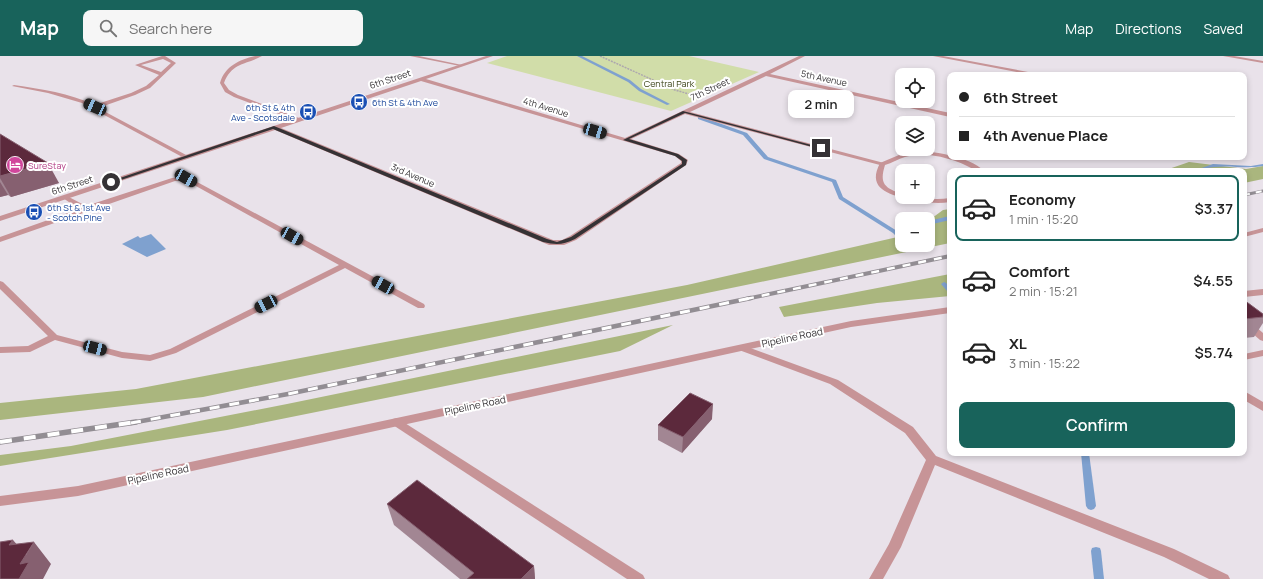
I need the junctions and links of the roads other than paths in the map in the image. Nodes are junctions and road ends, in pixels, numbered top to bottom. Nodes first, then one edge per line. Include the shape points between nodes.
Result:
1 (260, 56) edge
2 (412, 56) edge
3 (491, 56) edge
4 (803, 56) edge
5 (935, 56) edge
6 (1224, 56) edge
7 (1263, 62) edge
8 (460, 65) junction
9 (1024, 72) edge
10 (161, 74) junction
11 (765, 74) junction
12 (419, 79) junction
13 (14, 86) dead end
14 (95, 107) junction
15 (685, 112) junction
16 (947, 114) edge
17 (297, 120) junction
18 (274, 127) junction
19 (625, 140) junction
20 (668, 152) joint
21 (186, 156) junction
22 (947, 158) edge
23 (956, 160) edge
24 (882, 164) junction
25 (975, 168) edge
26 (895, 194) edge
27 (65, 197) junction
28 (947, 200) edge
29 (935, 202) edge
30 (85, 209) junction
31 (0, 219) edge
32 (1263, 230) edge
33 (1247, 234) edge
34 (0, 240) edge
35 (345, 265) junction
36 (0, 284) edge
37 (1263, 292) edge
38 (1247, 294) edge
39 (421, 306) dead end
40 (947, 310) edge
41 (1247, 325) edge
42 (54, 337) junction
43 (1263, 338) edge
44 (742, 348) junction
45 (0, 350) edge
46 (1263, 353) edge
47 (1247, 356) edge
48 (1247, 397) edge
49 (1263, 407) edge
50 (397, 422) junction
51 (932, 459) junction
52 (0, 501) edge
53 (638, 579) edge
54 (876, 579) edge
55 (1223, 579) edge

1 - 17 lane via 230,69 224,75 222,83 227,91 236,96
2 - 8 lane
3 - 8 street, 6th Street
4 - 11 street, 7th Street
5 - 9 street
6 - 7 street
8 - 12 street, 6th Street
10 - 10 lane via 143,67 137,65 163,57 174,63
10 - 14 lane via 148,87
11 - 15 street, 7th Street
11 - 16 street, 5th Avenue
12 - 17 street, 6th Street
12 - 19 street, 4th Avenue
13 - 14 lane via 69,97
14 - 21 lane
15 - 19 street, 7th Street
15 - 24 street
17 - 18 street, 6th Street
18 - 20 street, 3rd Avenue via 557,243 573,238 684,164 682,157
18 - 21 street, 6th Street
19 - 20 street, 4th Avenue
21 - 27 street, 6th Street
22 - 24 lane via 916,152
23 - 25 lane
24 - 26 lane via 878,180 881,186
27 - 30 lane
27 - 31 street, 6th Street
28 - 29 lane
30 - 34 lane
30 - 35 lane via 174,179 186,178
32 - 33 lane
35 - 39 lane
35 - 42 lane via 173,351 150,358 122,355
36 - 42 lane
37 - 38 lane
40 - 44 street, Pipeline Road via 851,324
41 - 43 lane
42 - 45 lane via 30,349
44 - 50 street, Pipeline Road
44 - 51 lane via 834,382 909,430
46 - 47 lane
48 - 49 lane
50 - 52 street, Pipeline Road via 78,491
50 - 53 lane
51 - 54 lane via 894,547
51 - 55 lane via 1169,553

